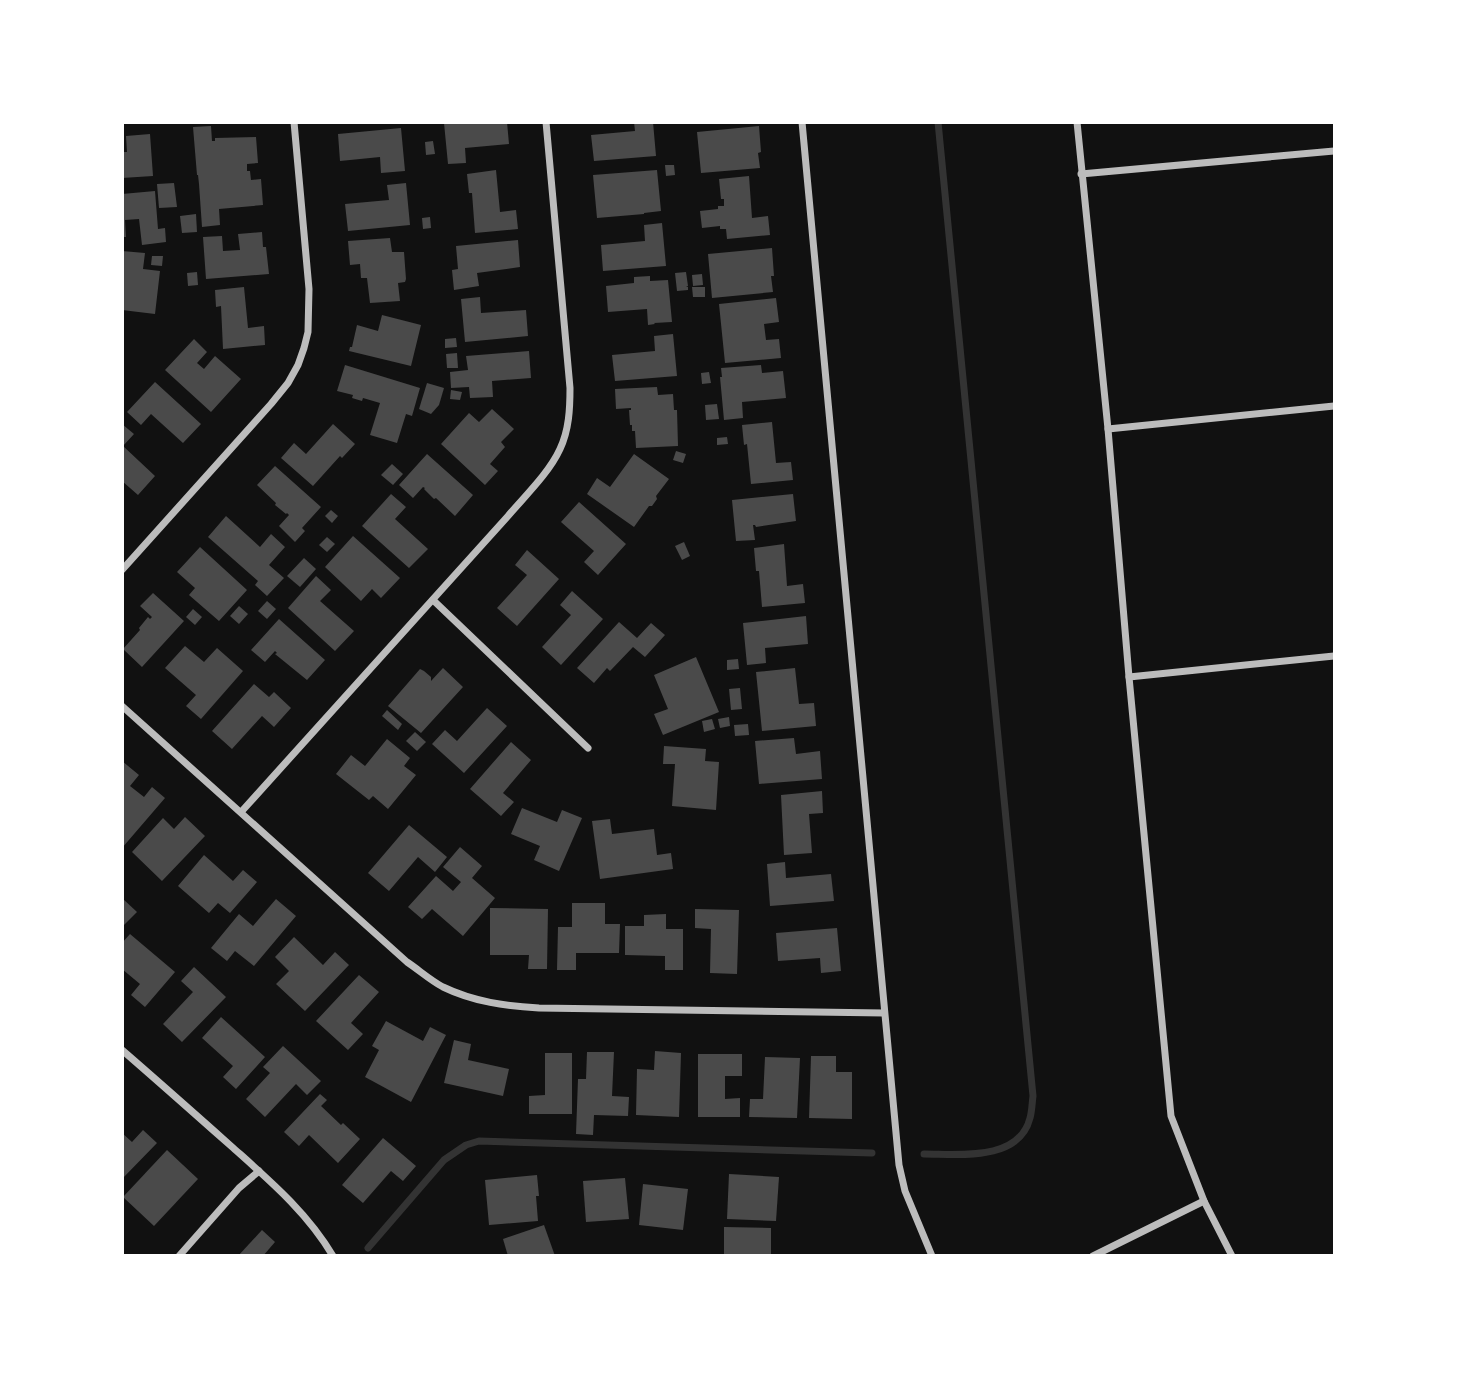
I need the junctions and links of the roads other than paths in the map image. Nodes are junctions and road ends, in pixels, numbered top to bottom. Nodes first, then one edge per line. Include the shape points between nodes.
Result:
1 (294, 122) edge
2 (546, 122) edge
3 (802, 122) edge
4 (1077, 122) edge
5 (1335, 150) edge
6 (1081, 174) junction
7 (1335, 407) edge
8 (1108, 429) junction
9 (122, 570) edge
10 (433, 600) junction
11 (1335, 656) edge
12 (1129, 677) junction
13 (122, 706) edge
14 (589, 748) dead end
15 (242, 811) junction
16 (884, 1013) junction
17 (122, 1050) edge
18 (259, 1171) junction
19 (1204, 1201) junction
20 (179, 1255) edge
21 (333, 1255) edge
22 (932, 1255) edge
23 (1093, 1255) edge
24 (1232, 1255) edge

1 - 9 street via 309,289 304,348 288,383 271,404
2 - 10 street via 570,388 567,428 549,467
3 - 16 street
4 - 6 street
5 - 6 street
6 - 8 street
7 - 8 street
8 - 12 street
10 - 14 street
10 - 15 street
11 - 12 street
12 - 19 street via 1171,1116
13 - 15 street
15 - 16 street via 407,962 461,995 551,1009
16 - 22 street via 900,1178
17 - 18 street
18 - 20 street
18 - 21 street via 299,1208
19 - 23 street
19 - 24 street

